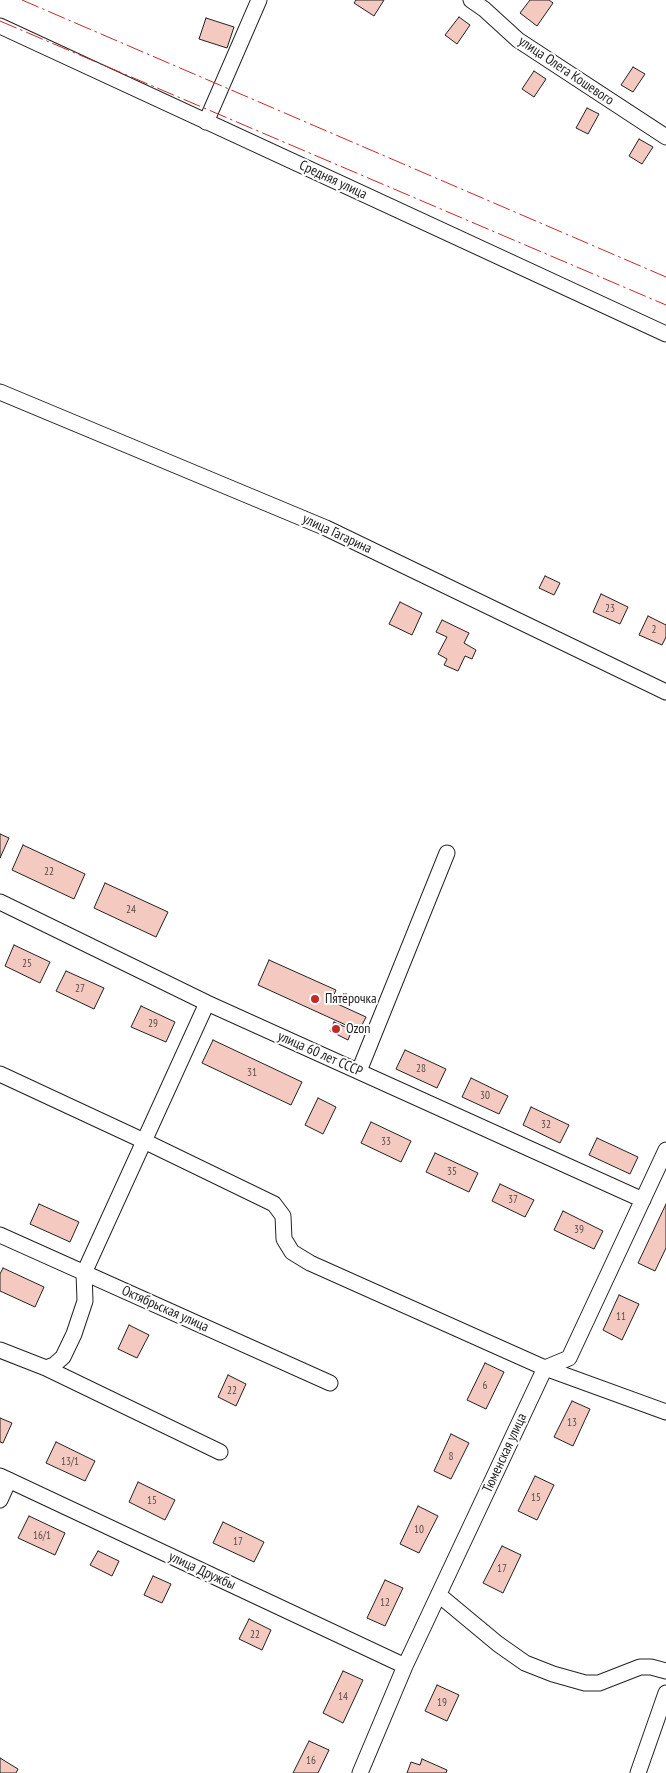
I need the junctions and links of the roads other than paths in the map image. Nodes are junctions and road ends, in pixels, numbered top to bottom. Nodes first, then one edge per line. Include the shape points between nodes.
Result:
1 (259, 0) edge
2 (471, 0) edge
3 (0, 26) edge
4 (206, 122) junction
5 (666, 137) edge
6 (666, 334) edge
7 (0, 392) edge
8 (666, 692) edge
9 (447, 853) dead end
10 (0, 902) edge
11 (207, 1003) junction
12 (359, 1071) junction
13 (0, 1074) edge
14 (144, 1141) junction
15 (666, 1150) edge
16 (643, 1200) junction
17 (0, 1236) edge
18 (84, 1273) junction
19 (0, 1350) edge
20 (46, 1368) junction
21 (545, 1368) junction
22 (330, 1383) dead end
23 (666, 1412) edge
24 (220, 1452) dead end
25 (5, 1478) edge
26 (0, 1500) edge
27 (439, 1594) junction
28 (405, 1666) junction
29 (666, 1671) edge
30 (666, 1693) edge
31 (360, 1773) edge
32 (638, 1773) edge

1 - 4 street
2 - 5 street, улица Олега Кошевого via 518,40
3 - 4 street, Средняя улица
4 - 6 street, Средняя улица
7 - 8 street, улица Гагарина via 326,528
9 - 12 street
10 - 11 street, улица 60 лет СССР
11 - 12 street, улица 60 лет СССР
11 - 14 street
12 - 16 street, улица 60 лет СССР
13 - 14 street
14 - 18 street
14 - 21 street via 274,1204 283,1216 284,1239 292,1252 310,1263
15 - 16 street
16 - 21 street via 569,1358
17 - 18 street, Октябрьская улица
18 - 20 street via 85,1301 74,1334 63,1357
18 - 22 street, Октябрьская улица
19 - 20 street
20 - 24 street
21 - 23 street
21 - 27 street, Тюменская улица
25 - 26 street
25 - 28 street, улица Дружбы
27 - 28 street, Тюменская улица
27 - 29 street via 525,1663 553,1674 585,1684 599,1683 640,1667
28 - 31 street, Тюменская улица
30 - 32 street

